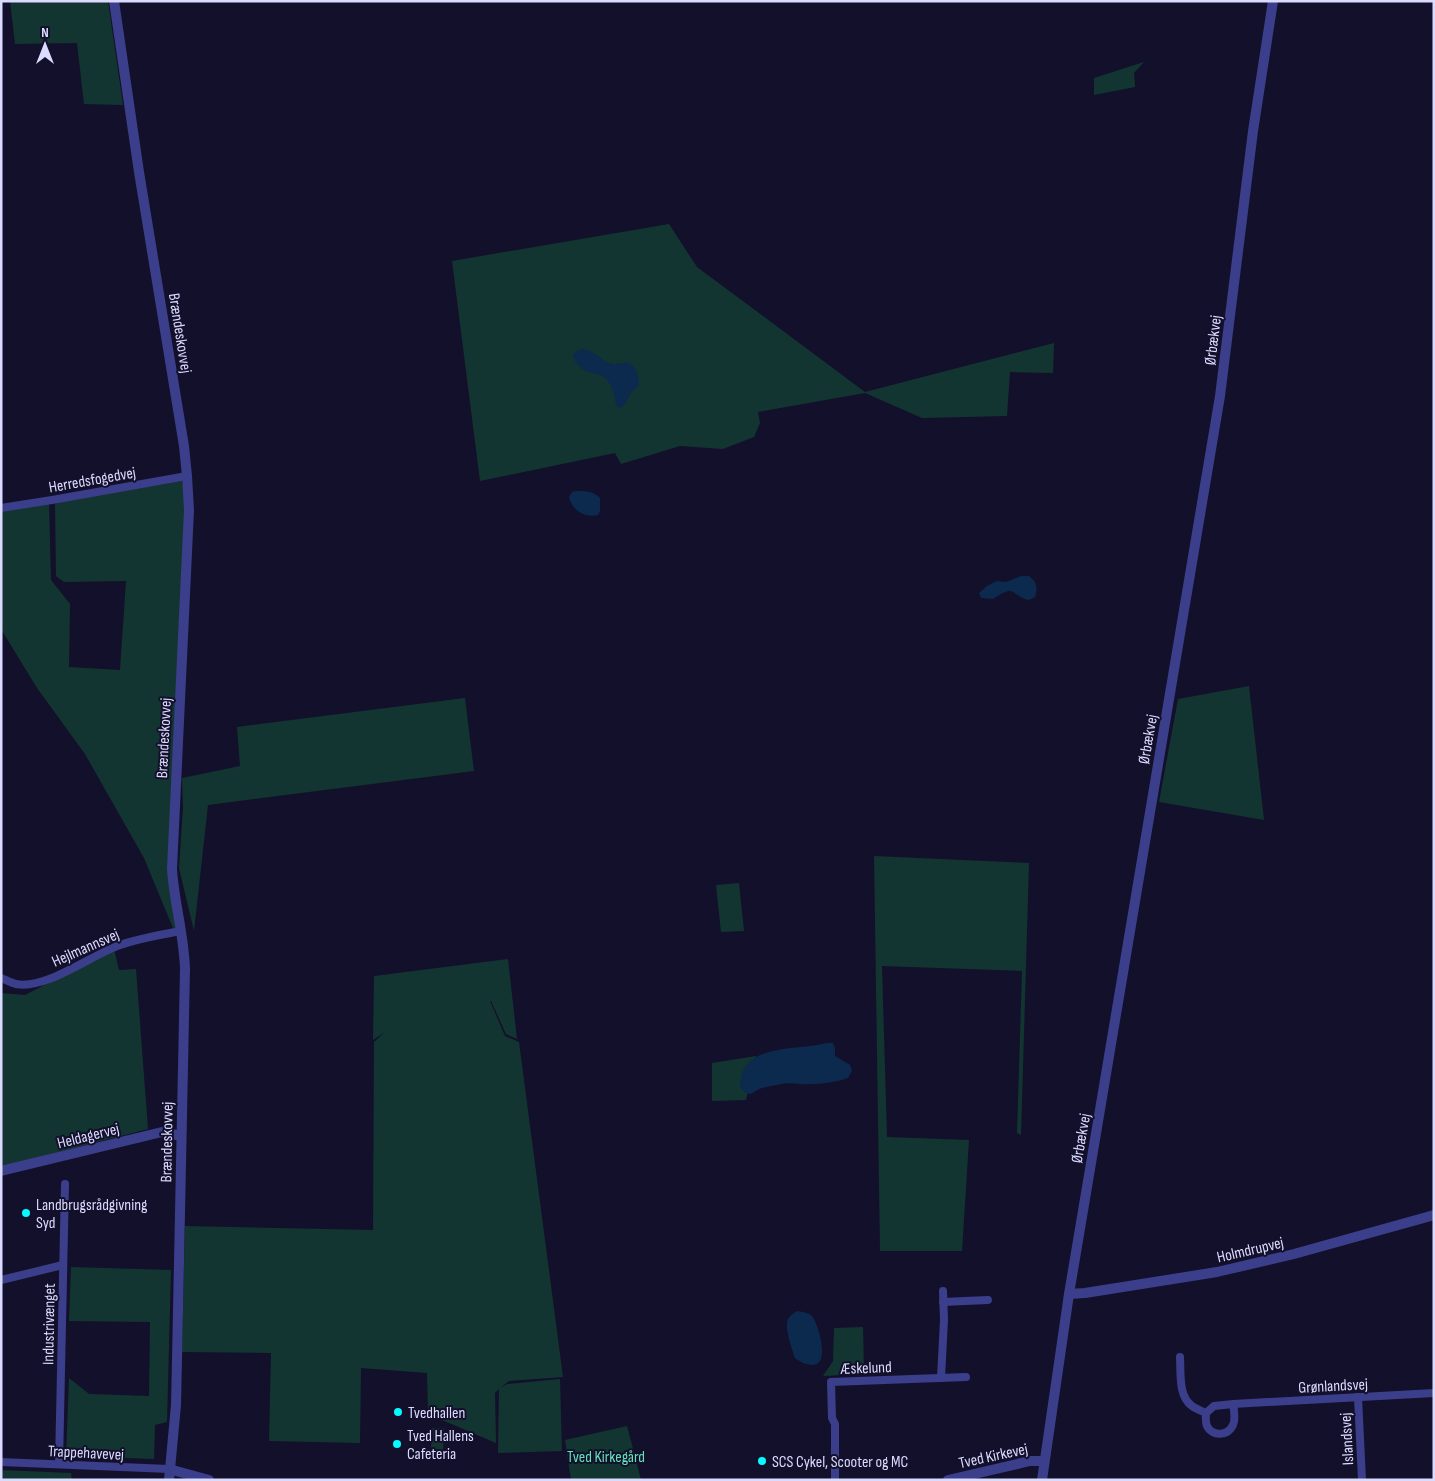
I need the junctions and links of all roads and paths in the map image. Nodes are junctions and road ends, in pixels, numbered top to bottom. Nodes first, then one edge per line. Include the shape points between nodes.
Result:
1 (114, 1) edge
2 (1273, 1) edge
3 (187, 476) junction
4 (1, 508) edge
5 (181, 932) junction
6 (1, 978) edge
7 (181, 1136) junction
8 (1, 1171) edge
9 (65, 1184) dead end
10 (1434, 1215) edge
11 (63, 1265) junction
12 (1, 1280) edge
13 (943, 1291) dead end
14 (1069, 1294) junction
15 (988, 1300) dead end
16 (943, 1302) junction
17 (1180, 1357) dead end
18 (966, 1377) dead end
19 (941, 1378) junction
20 (1434, 1393) edge
21 (1358, 1397) junction
22 (1234, 1404) junction
23 (1206, 1413) junction
24 (1, 1462) edge
25 (1043, 1462) junction
26 (59, 1464) junction
27 (169, 1475) edge
28 (970, 1478) edge
29 (208, 1480) edge
30 (835, 1480) edge
31 (948, 1480) edge
32 (1042, 1480) edge
33 (1362, 1480) edge

1 - 3 street, Brændeskovvej
2 - 14 street, Ørbækvej via 1253,131 1220,396
3 - 4 street, Herredsfogedvej
3 - 5 street, Brændeskovvej via 189,510 172,869
5 - 6 street, Hejlmannsvej via 118,946 39,982 16,984
5 - 7 street, Brændeskovvej via 185,969
7 - 8 street, Heldagervej via 162,1132
7 - 27 street, Brændeskovvej via 176,1405
9 - 11 street, Industrivænget
10 - 14 street, Holmdrupvej via 1217,1272
11 - 12 street
11 - 26 street, Industrivænget
13 - 16 street
14 - 25 street, Ørbækvej
15 - 16 street
16 - 19 street
17 - 23 street via 1185,1400
18 - 19 street, Æskelund
19 - 30 street, Æskelund via 831,1382
20 - 21 street, Grønlandsvej
21 - 22 street, Grønlandsvej
21 - 33 street, Islandsvej
22 - 23 street, Grønlandsvej via 1214,1406
22 - 23 street via 1233,1425 1219,1434 1211,1432 1206,1424
24 - 26 street, Trappehavevej
25 - 28 street, Tved Kirkevej via 1030,1461
25 - 32 street, Ørbækvej
26 - 27 street, Trappehavevej
27 - 29 street
28 - 31 street, Tved Kirkevej

